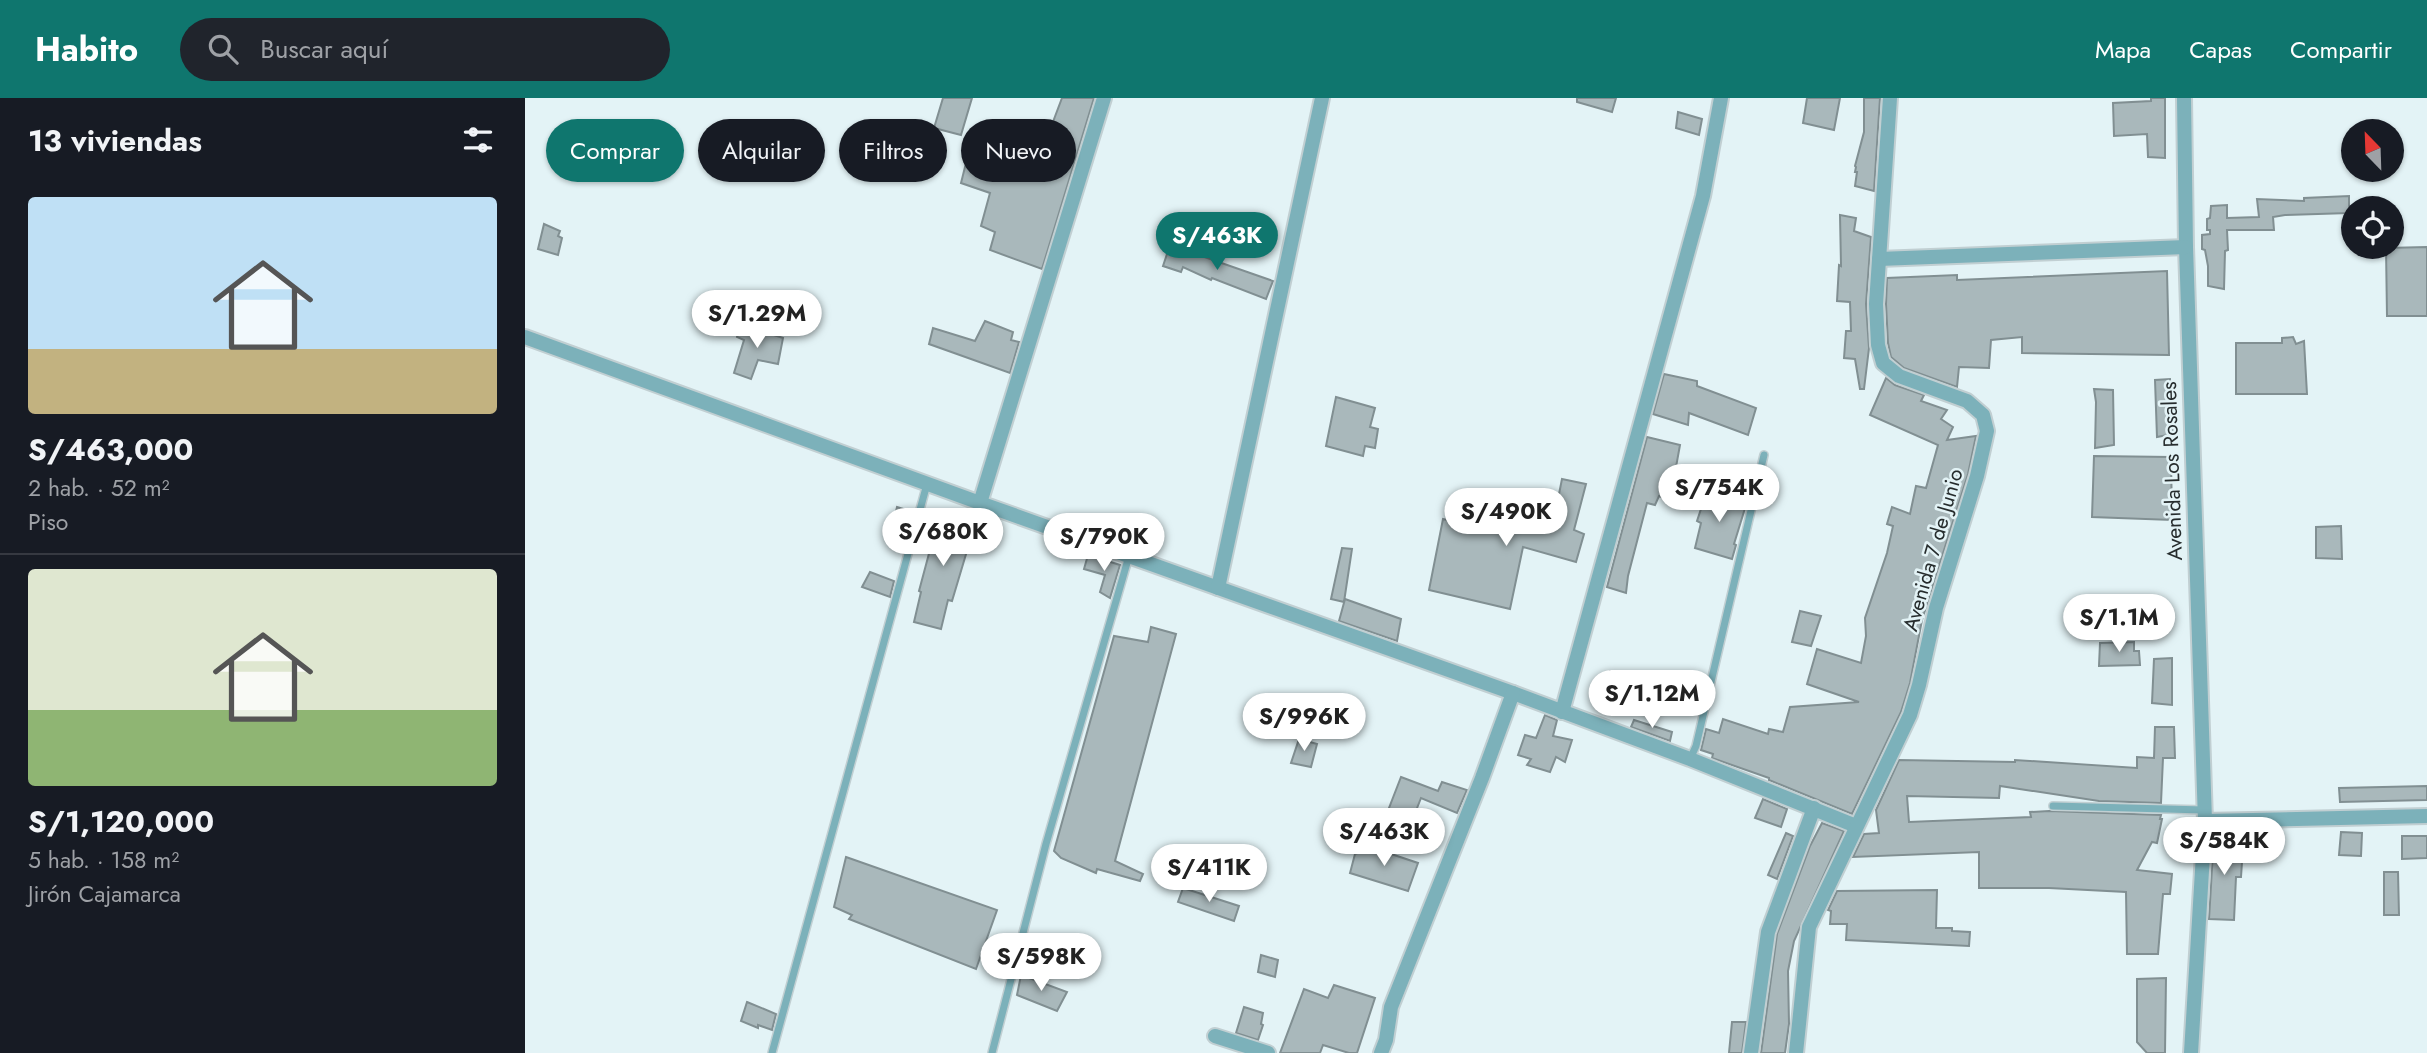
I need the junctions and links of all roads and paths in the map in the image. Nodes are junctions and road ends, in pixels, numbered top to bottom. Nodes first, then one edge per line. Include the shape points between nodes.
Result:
1 (1104, 98) edge
2 (1322, 98) edge
3 (1721, 98) edge
4 (1890, 98) edge
5 (2184, 98) edge
6 (2186, 247) junction
7 (1879, 259) junction
8 (525, 337) edge
9 (1764, 454) dead end
10 (927, 484) junction
11 (980, 503) junction
12 (1129, 556) junction
13 (1218, 588) junction
14 (1513, 693) junction
15 (1562, 712) junction
16 (1690, 759) junction
17 (2053, 806) dead end
18 (1814, 808) junction
19 (2204, 816) junction
20 (2427, 816) edge
21 (1856, 826) junction
22 (1215, 1035) dead end
23 (1384, 1047) edge
24 (772, 1053) edge
25 (992, 1053) edge
26 (1268, 1053) edge
27 (1751, 1053) edge
28 (1795, 1053) edge
29 (2191, 1053) edge

1 - 11 street
2 - 13 street
3 - 15 street via 1703,196
4 - 7 street, Avenida 7 de Junio
5 - 6 street, Avenida Los Rosales
6 - 7 street
6 - 19 street, Avenida Los Rosales
7 - 21 street, Avenida 7 de Junio via 1877,331 1883,363 1899,376 1967,401 1983,415 1987,431 1936,608 1913,708
8 - 10 street
9 - 16 lane
10 - 11 street
10 - 24 lane
11 - 12 street
12 - 13 street
12 - 25 lane
13 - 14 street
14 - 15 street
14 - 23 street via 1391,1007
15 - 16 street
16 - 18 street
17 - 19 lane
18 - 21 street
18 - 27 street via 1768,932
19 - 20 street
19 - 29 street, Avenida Los Rosales
21 - 28 street, Avenida 7 de Junio via 1809,927
22 - 26 street

